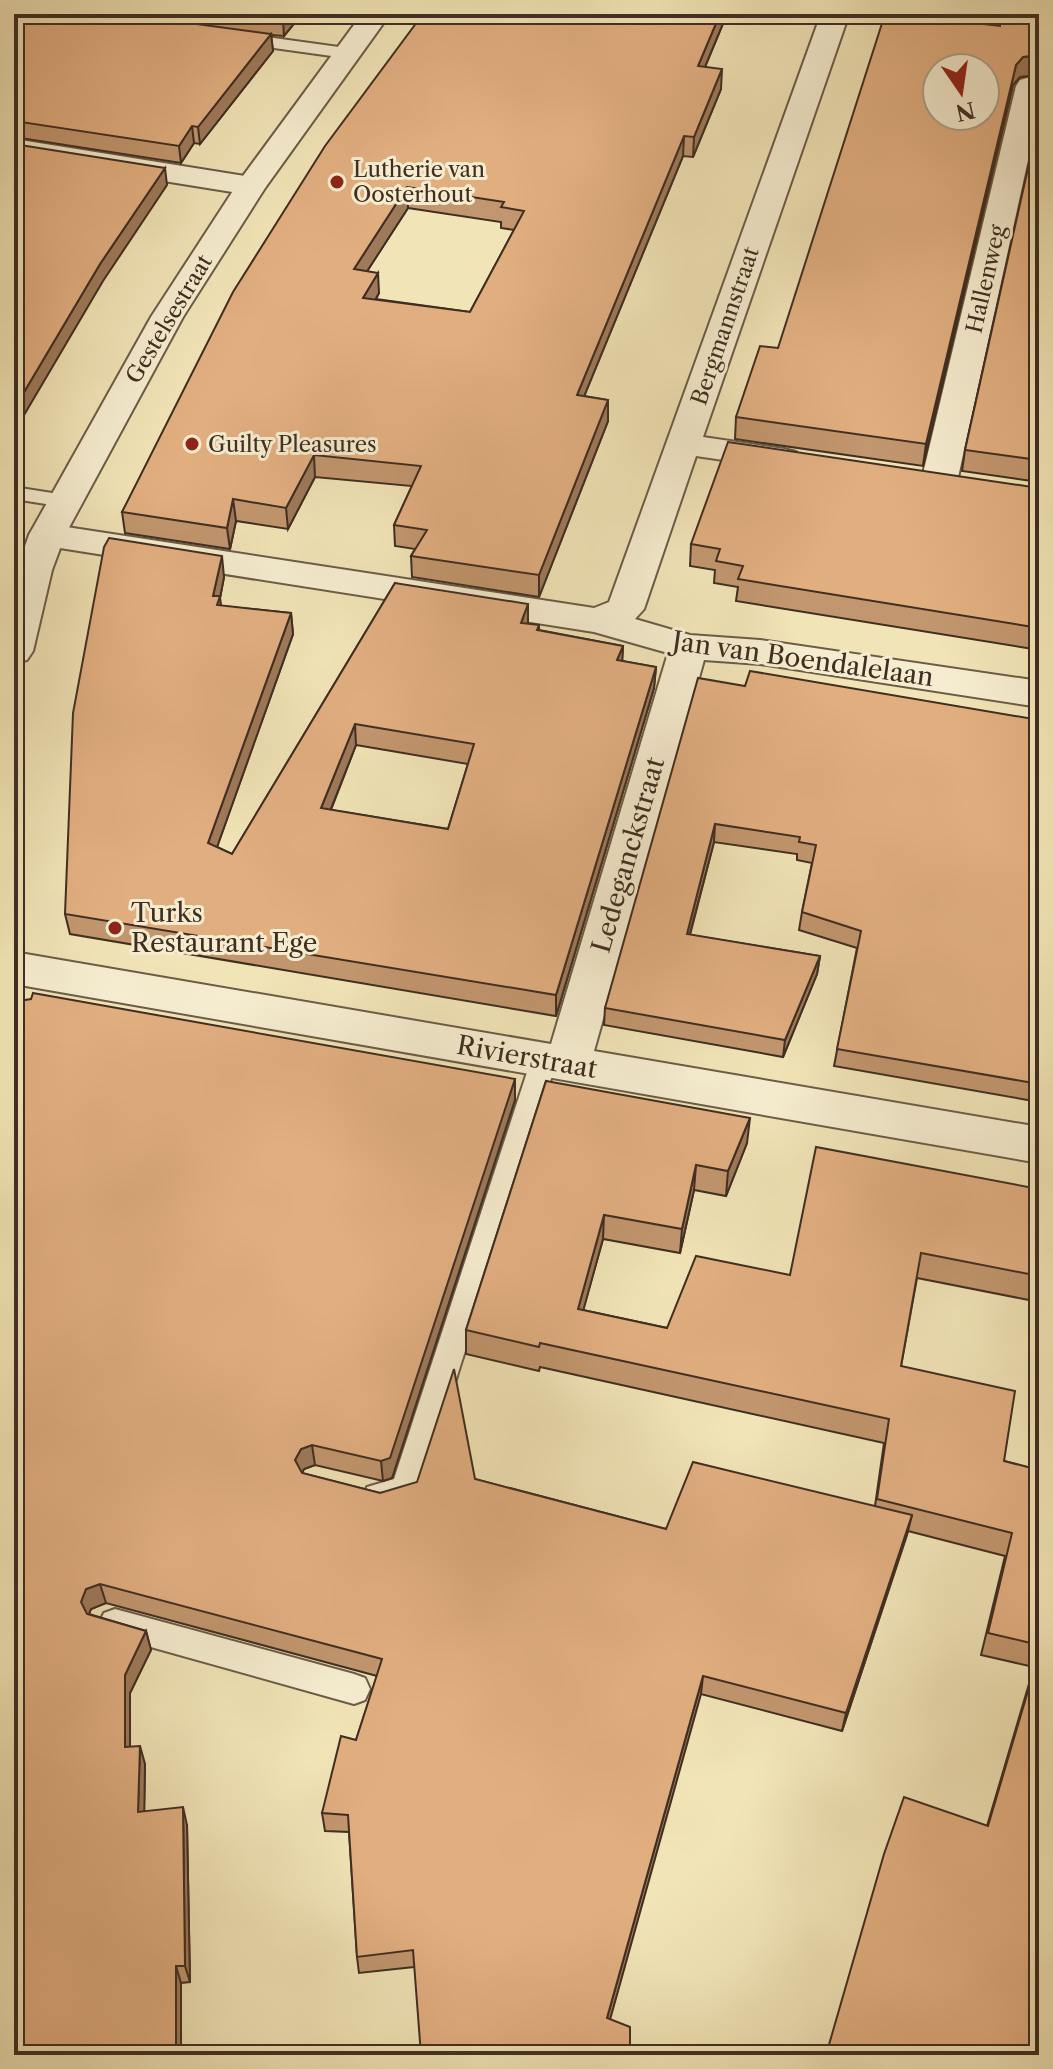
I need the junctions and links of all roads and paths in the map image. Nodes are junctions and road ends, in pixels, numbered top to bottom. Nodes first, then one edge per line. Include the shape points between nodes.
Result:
1 (376, 14) edge
2 (835, 14) edge
3 (221, 35) edge
4 (346, 53) junction
5 (1039, 87) edge
6 (14, 148) edge
7 (251, 186) junction
8 (683, 444) junction
9 (814, 464) edge
10 (939, 482) edge
11 (14, 493) edge
12 (65, 501) junction
13 (47, 535) junction
14 (597, 620) junction
15 (689, 647) junction
16 (14, 651) edge
17 (1039, 694) edge
18 (14, 968) edge
19 (556, 1062) junction
20 (1039, 1145) edge
21 (356, 1491) edge
22 (105, 1620) edge
23 (354, 1689) dead end

1 - 4 street, Gestelsestraat
2 - 8 street, Bergmannstraat
3 - 4 lane
4 - 7 street, Gestelsestraat
5 - 10 street, Hallenweg via 1030,86
6 - 7 street
7 - 12 street, Gestelsestraat via 167,317
8 - 9 street
8 - 14 street, Bergmannstraat via 625,609
11 - 12 lane
12 - 13 street, Gestelsestraat
13 - 14 street, Jan van Boendalelaan
13 - 16 street, Gestelsestraat
14 - 15 street, Jan van Boendalelaan
15 - 17 street, Jan van Boendalelaan via 760,652
15 - 19 street, Ledeganckstraat
18 - 19 street, Rivierstraat
19 - 20 street, Rivierstraat
19 - 21 lane via 406,1490 383,1497
22 - 23 lane

